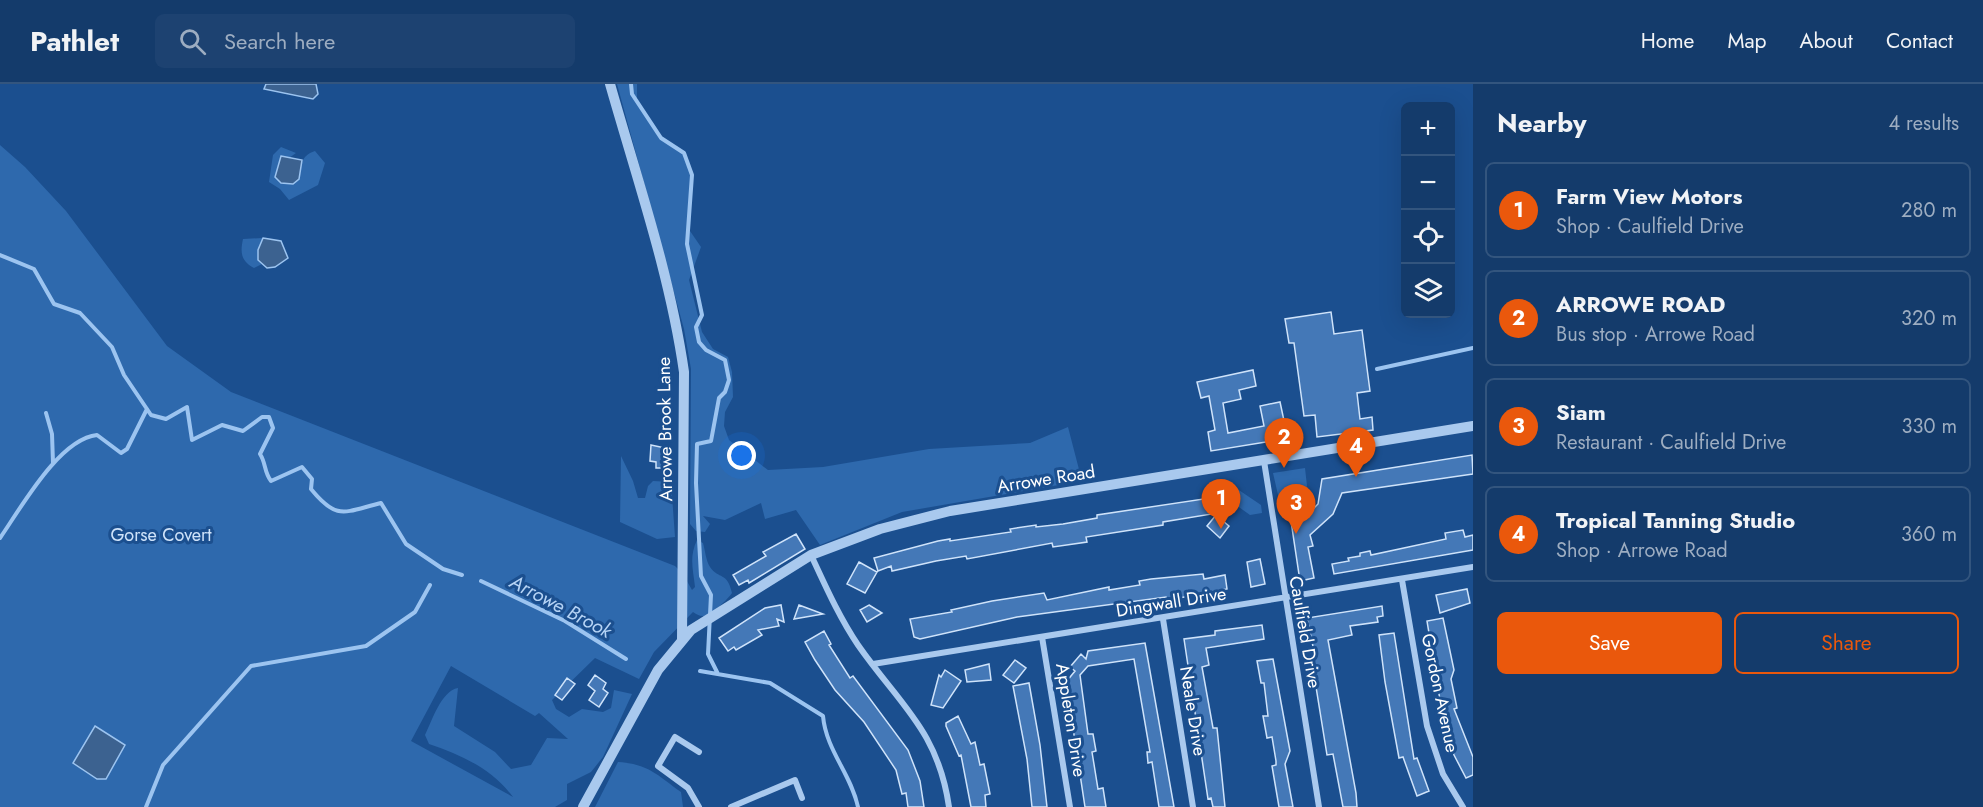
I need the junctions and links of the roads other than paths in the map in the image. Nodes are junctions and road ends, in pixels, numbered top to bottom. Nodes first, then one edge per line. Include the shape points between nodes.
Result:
1 (610, 84) edge
2 (1473, 426) edge
3 (1264, 461) junction
4 (811, 555) junction
5 (1473, 567) edge
6 (1402, 580) junction
7 (1284, 599) junction
8 (1163, 620) junction
9 (1042, 638) junction
10 (682, 639) junction
11 (873, 664) junction
12 (699, 752) dead end
13 (802, 798) dead end
14 (583, 807) edge
15 (699, 807) edge
16 (731, 807) edge
17 (950, 807) edge
18 (1070, 807) edge
19 (1193, 807) edge
20 (1319, 807) edge
21 (1464, 807) edge

1 - 10 street, Arrowe Brook Lane via 661,261 684,372
2 - 3 street, Arrowe Road
3 - 4 street, Arrowe Road via 950,511 880,529
3 - 7 street, Caulfield Drive
4 - 10 street, Arrowe Road via 704,621
4 - 11 street via 839,614
5 - 6 street, Dingwall Drive
6 - 7 street, Dingwall Drive
6 - 21 street, Gordon Avenue via 1427,726 1443,774
7 - 8 street, Dingwall Drive
7 - 20 street, Caulfield Drive
8 - 9 street, Dingwall Drive
8 - 19 street, Neale Drive
9 - 11 street, Dingwall Drive
9 - 18 street, Appleton Drive
10 - 14 street, Arrowe Road via 654,677
11 - 17 street via 925,731 945,777
12 - 15 street via 675,737 658,766 688,788
13 - 16 street via 795,780

